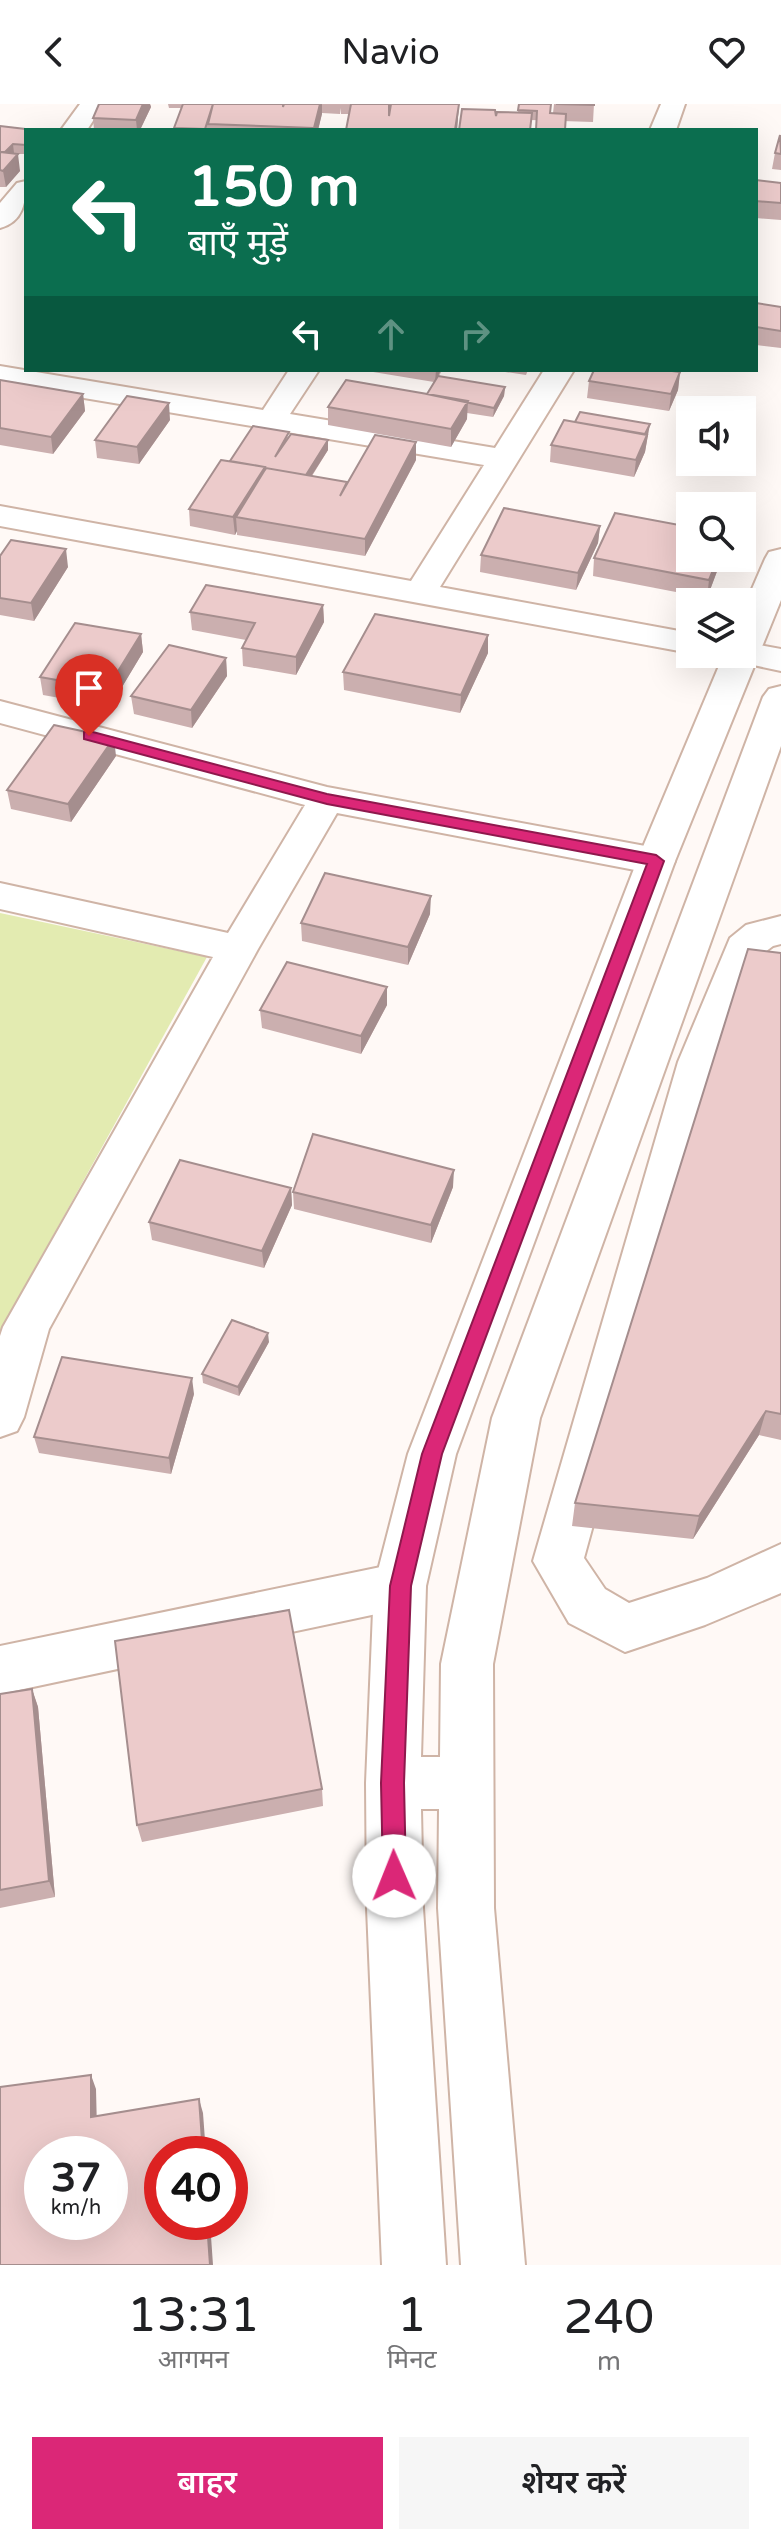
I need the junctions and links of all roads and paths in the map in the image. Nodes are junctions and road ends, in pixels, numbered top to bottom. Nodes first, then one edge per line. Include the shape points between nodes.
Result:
1 (92, 104) edge
2 (673, 104) edge
3 (75, 128) edge
4 (664, 128) edge
5 (24, 191) edge
6 (0, 220) edge
7 (303, 372) edge
8 (558, 372) edge
9 (0, 375) edge
10 (271, 420) junction
11 (503, 459) junction
12 (0, 516) edge
13 (781, 559) edge
14 (420, 593) junction
15 (676, 640) edge
16 (756, 652) edge
17 (749, 668) edge
18 (781, 697) edge
19 (0, 712) edge
20 (327, 799) junction
21 (656, 861) junction
22 (0, 896) edge
23 (781, 930) edge
24 (238, 949) junction
25 (652, 1049) junction
26 (699, 1062) junction
27 (0, 1417) edge
28 (781, 1567) edge
29 (400, 1586) junction
30 (0, 1670) edge
31 (393, 1783) junction
32 (466, 1783) junction
33 (414, 2265) edge
34 (493, 2265) edge

1 - 3 street
2 - 4 street
5 - 6 street
7 - 10 street
8 - 11 street
9 - 10 street
10 - 11 street
11 - 14 street
12 - 14 street
13 - 16 street
14 - 15 street
17 - 21 street
18 - 25 street
19 - 20 street
20 - 21 street
20 - 24 street
21 - 29 street via 432,1454
22 - 24 street
23 - 26 street via 760,935 744,948
24 - 27 street via 26,1327
25 - 26 street
25 - 32 street via 516,1418 467,1664
26 - 28 street via 558,1561 587,1606 625,1628 753,1583
29 - 30 street
29 - 31 street
31 - 32 street
31 - 33 street
32 - 34 street via 466,1908

